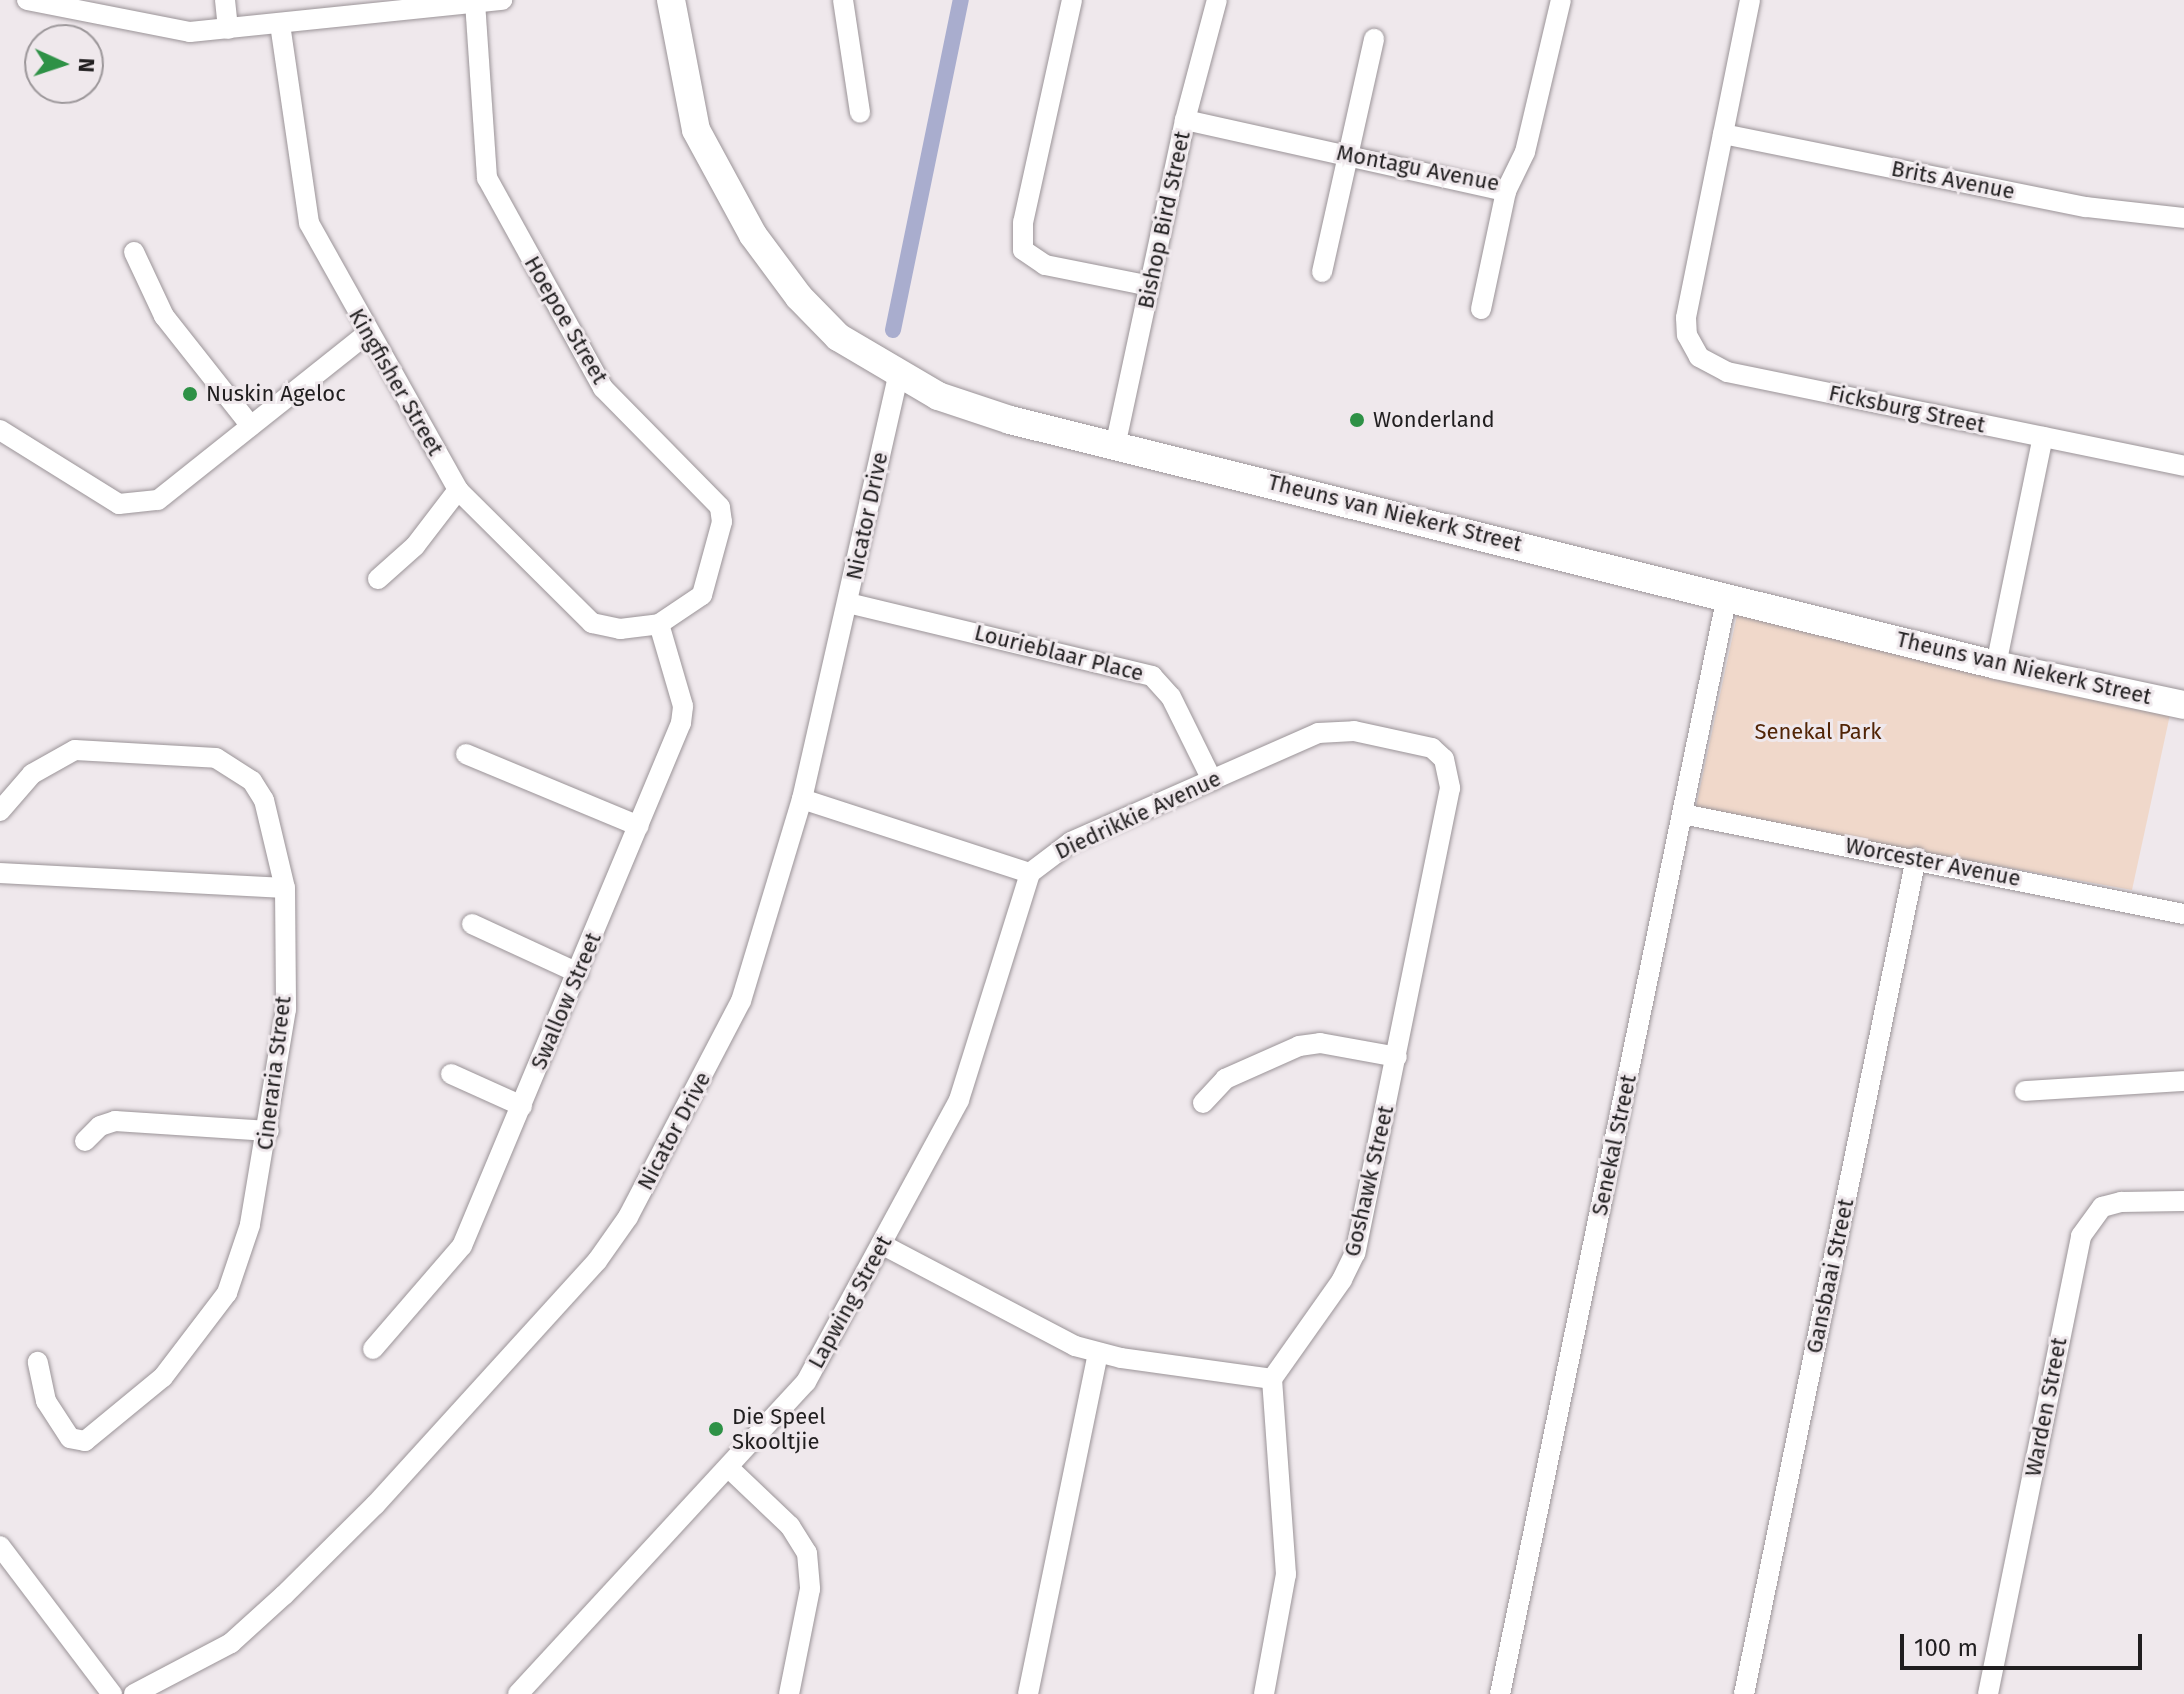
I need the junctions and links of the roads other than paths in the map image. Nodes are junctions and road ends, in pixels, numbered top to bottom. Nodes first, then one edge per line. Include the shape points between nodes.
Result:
1 (27, 0) edge
2 (128, 0) edge
3 (225, 0) edge
4 (502, 0) edge
5 (655, 0) edge
6 (671, 0) edge
7 (690, 0) edge
8 (843, 0) edge
9 (1072, 0) edge
10 (1217, 0) edge
11 (1561, 0) edge
12 (1750, 0) edge
13 (469, 1) edge
14 (125, 22) junction
15 (280, 24) junction
16 (228, 29) junction
17 (676, 34) junction
18 (1374, 39) dead end
19 (860, 113) dead end
20 (1185, 120) junction
21 (1723, 134) junction
22 (1346, 154) junction
23 (709, 155) junction
24 (1506, 191) junction
25 (2184, 218) edge
26 (134, 252) dead end
27 (1322, 272) dead end
28 (1150, 286) junction
29 (1481, 309) dead end
30 (368, 333) junction
31 (898, 376) junction
32 (251, 426) junction
33 (0, 430) edge
34 (2043, 437) junction
35 (1116, 442) junction
36 (2184, 466) edge
37 (458, 490) junction
38 (378, 579) dead end
39 (1727, 596) junction
40 (848, 603) junction
41 (659, 624) junction
42 (1996, 665) junction
43 (2184, 705) edge
44 (1432, 748) joint
45 (466, 754) dead end
46 (1212, 780) junction
47 (802, 799) junction
48 (0, 811) edge
49 (1682, 814) junction
50 (639, 826) junction
51 (1916, 858) junction
52 (0, 873) edge
53 (1030, 873) junction
54 (285, 888) junction
55 (2184, 914) edge
56 (472, 924) dead end
57 (578, 973) junction
58 (1397, 1057) junction
59 (451, 1074) dead end
60 (2184, 1081) edge
61 (2025, 1091) dead end
62 (1203, 1103) dead end
63 (522, 1106) junction
64 (269, 1131) junction
65 (85, 1141) dead end
66 (2184, 1201) edge
67 (881, 1244) junction
68 (373, 1349) dead end
69 (1098, 1353) junction
70 (38, 1362) dead end
71 (1272, 1379) junction
72 (730, 1469) junction
73 (0, 1546) edge
74 (112, 1694) edge
75 (134, 1694) edge
76 (518, 1694) edge
77 (789, 1694) edge
78 (1028, 1694) edge
79 (1264, 1694) edge
80 (1500, 1694) edge
81 (1744, 1694) edge
82 (1988, 1694) edge

1 - 14 street
2 - 14 street
3 - 16 street
4 - 13 street
5 - 17 street
6 - 17 street, Theuns van Niekerk Street
7 - 23 street, Theuns van Niekerk Street
8 - 19 street
9 - 28 street via 1023,222 1023,250 1045,265
10 - 20 street, Bishop Bird Street
11 - 24 street, Montagu Avenue via 1525,152
12 - 21 street, Ficksburg Street
13 - 15 street
13 - 41 street, Hoepoe Street via 487,178 603,388 720,507 722,522 708,583 690,607
14 - 16 street via 190,32
15 - 16 street
15 - 30 street, Kingfisher Street via 305,210
17 - 23 street, Theuns van Niekerk Street via 690,112
18 - 22 street
20 - 22 street, Montagu Avenue
20 - 28 street, Bishop Bird Street
21 - 25 street, Brits Avenue via 2086,207
21 - 34 street, Ficksburg Street via 1690,295 1687,335 1710,366
22 - 24 street, Montagu Avenue
22 - 27 street
23 - 31 street, Theuns van Niekerk Street via 753,235 799,297 838,337
24 - 29 street
26 - 32 street via 164,316
28 - 35 street, Bishop Bird Street
30 - 32 street
30 - 37 street, Kingfisher Street
31 - 35 street, Theuns van Niekerk Street via 982,412
31 - 40 street, Nicator Drive
32 - 33 street via 174,492 138,504 119,504
34 - 36 street, Ficksburg Street
34 - 42 street
35 - 39 street, Theuns van Niekerk Street
37 - 38 street via 415,546
37 - 41 street, Kingfisher Street via 592,623 620,629
39 - 42 street, Theuns van Niekerk Street
39 - 49 street, Senekal Street
40 - 46 street, Lourieblaar Place via 1152,676 1171,697
40 - 47 street, Nicator Drive
41 - 50 street, Swallow Street via 683,714
42 - 43 street, Theuns van Niekerk Street
44 - 46 street, Diedrikkie Avenue via 1354,731 1328,732
44 - 58 street, Goshawk Street via 1444,759 1450,788
45 - 50 street
46 - 53 street, Diedrikkie Avenue via 1071,842
47 - 53 street, Diedrikkie Avenue
47 - 75 street, Nicator Drive via 741,1001 612,1241 375,1505 284,1595 231,1643
48 - 54 street, Cineraria Street via 32,774 75,750 216,758 252,781 264,800
49 - 51 street, Worcester Avenue
49 - 80 street, Senekal Street
50 - 57 street, Swallow Street
51 - 55 street, Worcester Avenue
51 - 81 street, Gansbaai Street
52 - 54 street
53 - 67 street, Lapwing Street via 962,1092
54 - 64 street, Cineraria Street via 286,1009
56 - 57 street
57 - 63 street, Swallow Street
58 - 62 street via 1320,1043 1299,1046 1225,1079
58 - 71 street, Goshawk Street via 1350,1267
59 - 63 street
60 - 61 street
63 - 68 street, Swallow Street via 462,1246
64 - 65 street via 115,1121 100,1126
64 - 70 street, Cineraria Street via 250,1225 227,1293 163,1377 79,1442 70,1438 46,1401
66 - 82 street, Warden Street via 2102,1207 2081,1236
67 - 69 street
67 - 72 street, Lapwing Street via 806,1382
69 - 71 street
69 - 78 street
71 - 79 street via 1286,1574
72 - 76 street, Lapwing Street
72 - 77 street via 790,1526 807,1553 810,1589
73 - 74 street

